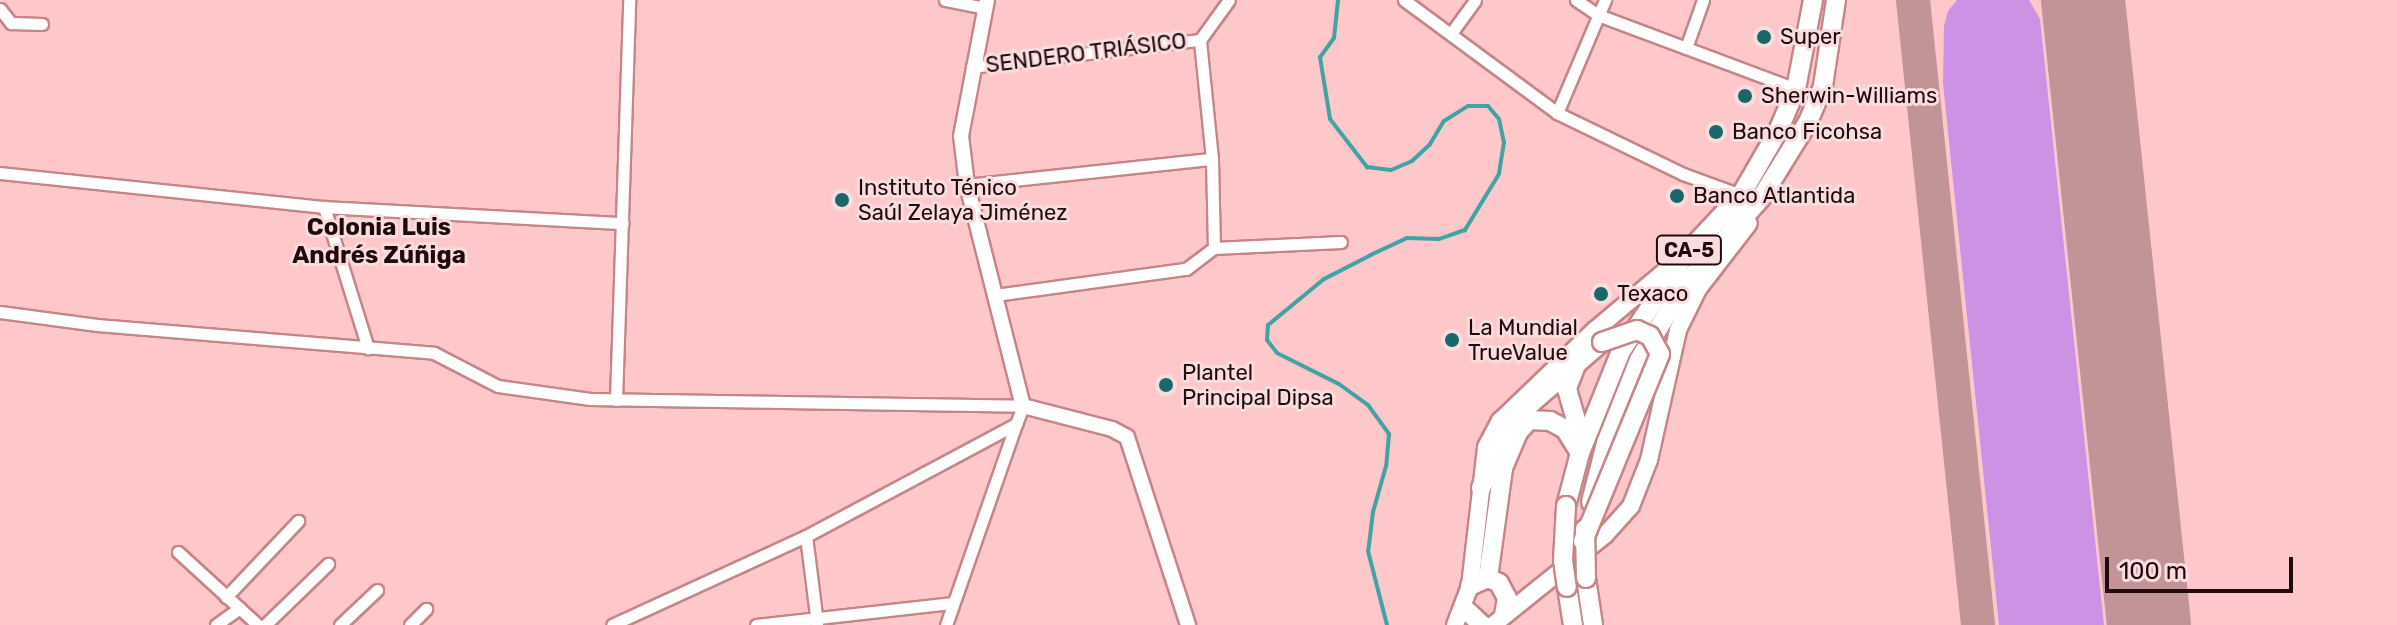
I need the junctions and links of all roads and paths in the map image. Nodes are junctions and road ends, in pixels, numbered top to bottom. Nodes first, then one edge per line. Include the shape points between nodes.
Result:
1 (629, 0) edge
2 (945, 0) edge
3 (1229, 0) edge
4 (1404, 0) edge
5 (1475, 0) edge
6 (1576, 0) edge
7 (1605, 0) edge
8 (1703, 0) edge
9 (1813, 0) edge
10 (1836, 0) edge
11 (986, 4) edge
12 (0, 9) edge
13 (1598, 15) junction
14 (42, 24) dead end
15 (1452, 32) junction
16 (1200, 40) junction
17 (1686, 48) junction
18 (972, 67) junction
19 (1796, 89) junction
20 (1557, 113) junction
21 (1212, 159) junction
22 (0, 173) edge
23 (967, 185) junction
24 (1741, 195) junction
25 (1761, 198) junction
26 (324, 207) junction
27 (623, 223) junction
28 (1341, 242) dead end
29 (1214, 248) junction
30 (1684, 256) junction
31 (995, 295) junction
32 (0, 312) edge
33 (368, 348) junction
34 (1577, 362) junction
35 (616, 400) junction
36 (1023, 406) junction
37 (1016, 424) junction
38 (1582, 448) junction
39 (1481, 488) junction
40 (298, 521) dead end
41 (806, 536) junction
42 (1583, 541) junction
43 (178, 552) dead end
44 (328, 564) dead end
45 (1488, 578) junction
46 (1470, 586) junction
47 (377, 590) dead end
48 (226, 597) junction
49 (951, 603) junction
50 (239, 608) junction
51 (1464, 608) junction
52 (426, 609) dead end
53 (1498, 620) edge
54 (817, 621) edge
55 (216, 625) edge
56 (258, 625) edge
57 (265, 625) edge
58 (340, 625) edge
59 (410, 625) edge
60 (612, 625) edge
61 (756, 625) edge
62 (946, 625) edge
63 (1188, 625) edge
64 (1455, 625) edge
65 (1482, 625) edge
66 (1573, 625) edge
67 (1593, 625) edge

1 - 27 street
2 - 11 street
3 - 16 street
4 - 15 street
5 - 15 street
6 - 13 street
7 - 13 street
8 - 17 street
9 - 19 main road, CA-5
10 - 25 main road, CA-5 via 1823,86 1808,122
11 - 18 street
12 - 14 street via 11,23
13 - 17 street
13 - 20 street
15 - 20 street
16 - 18 street, SENDERO TRIÁSICO
16 - 21 street
17 - 19 street
18 - 23 street via 961,136
19 - 24 main road, CA-5
20 - 24 street via 1683,174
21 - 23 street
21 - 29 street
22 - 26 street
23 - 31 street
24 - 30 main road, CA-5
25 - 42 main road, CA-5, bridge via 1686,283 1639,360 1606,443
25 - 53 main road via 1748,225 1698,289 1678,330 1649,460 1631,506 1605,535
26 - 27 street
26 - 33 street
27 - 35 street
28 - 29 street
29 - 31 street via 1186,269
30 - 38 main road, CA-5 via 1621,351
30 - 39 main road via 1595,330 1500,421 1486,447
31 - 36 street
32 - 33 street
33 - 35 street via 434,353 498,386
34 - 38 main road via 1567,389
34 - 39 main road via 1520,413 1500,442
34 - 42 main road, bridge via 1602,342 1637,330 1650,336 1660,354
35 - 36 street
36 - 37 street
36 - 63 street via 1127,437
37 - 41 street
37 - 49 street
38 - 45 main road via 1550,421 1529,420 1518,432 1503,468
38 - 66 main road, CA-5, bridge via 1566,506 1563,560
39 - 46 main road
40 - 48 street
41 - 54 street
41 - 60 street
42 - 67 main road, CA-5, bridge
43 - 48 street
44 - 57 street
45 - 46 main road
45 - 53 main road via 1506,592 1508,603
46 - 51 main road
47 - 58 street
48 - 50 street
49 - 54 street
49 - 62 street
50 - 55 street
50 - 56 street
51 - 64 main road
51 - 65 main road
52 - 59 street
54 - 61 street

